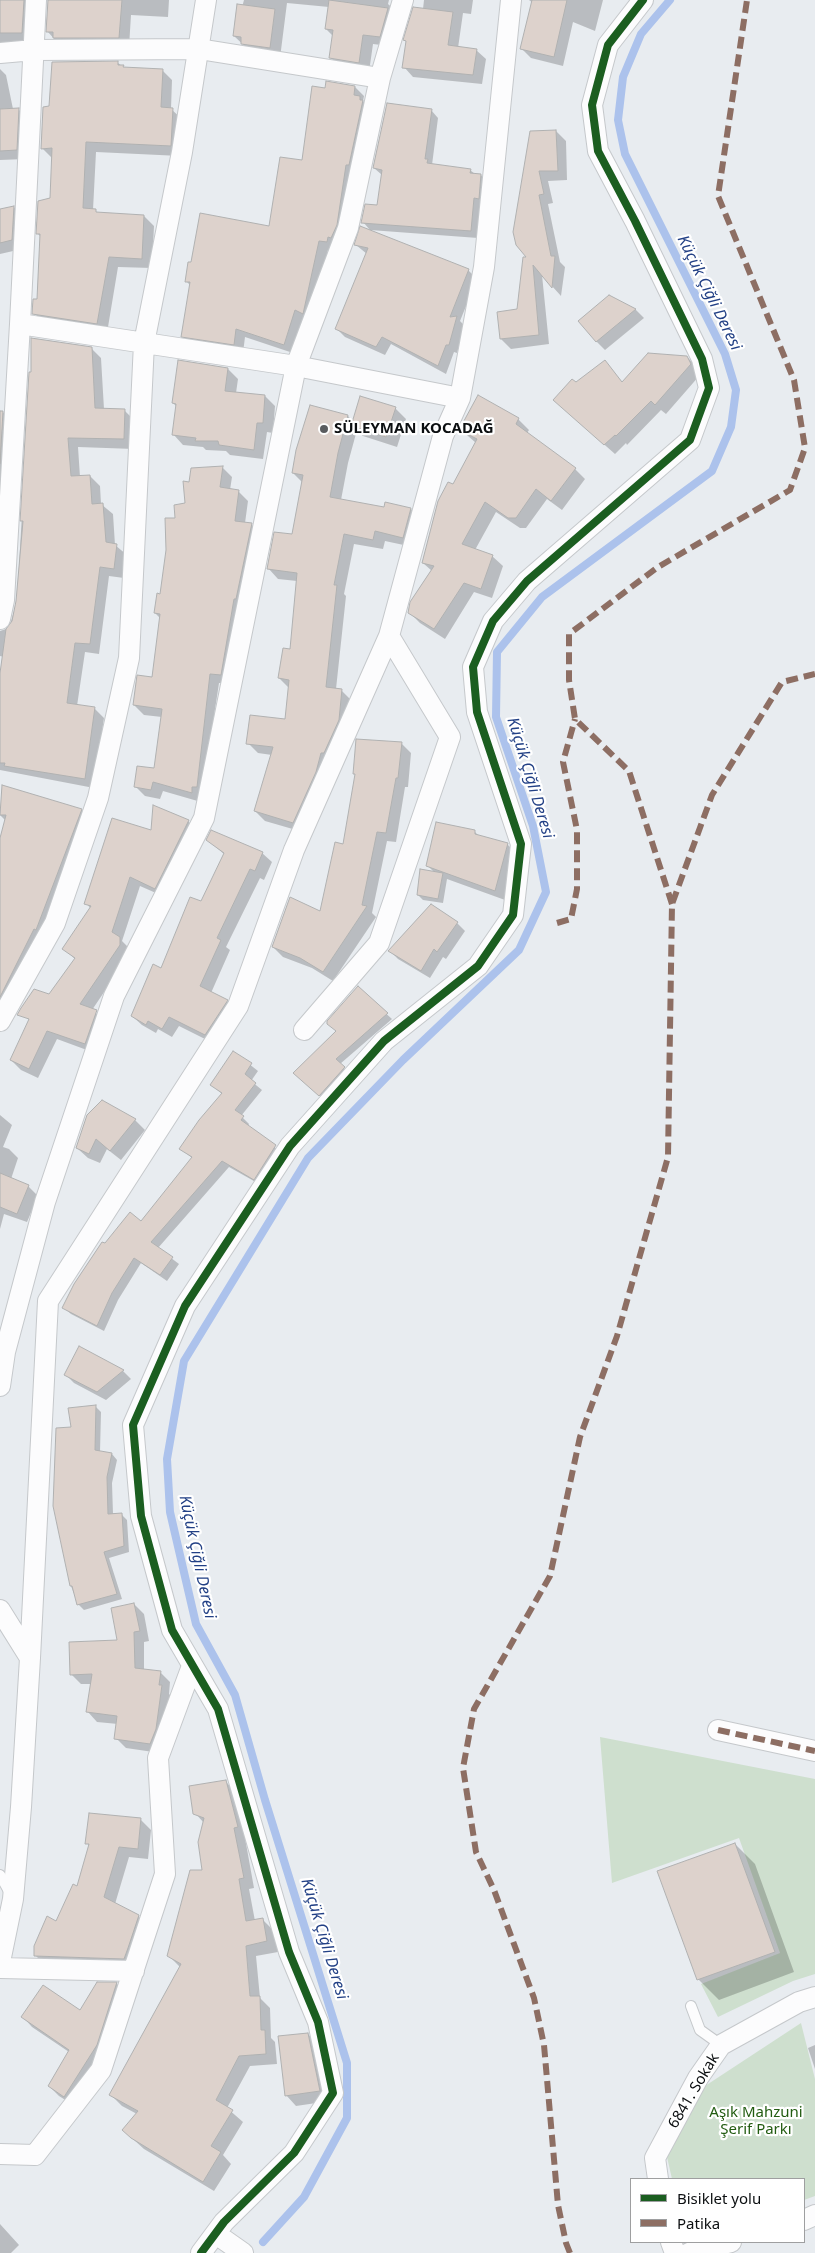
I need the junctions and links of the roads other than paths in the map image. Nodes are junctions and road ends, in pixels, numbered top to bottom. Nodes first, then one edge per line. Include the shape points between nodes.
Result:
1 (36, 0) edge
2 (206, 0) edge
3 (403, 0) edge
4 (511, 0) edge
5 (643, 0) edge
6 (199, 49) junction
7 (34, 50) junction
8 (0, 53) edge
9 (380, 78) junction
10 (20, 324) junction
11 (144, 343) junction
12 (296, 366) junction
13 (460, 398) junction
14 (0, 618) edge
15 (389, 636) junction
16 (0, 1021) edge
17 (304, 1030) dead end
18 (0, 1386) edge
19 (0, 1610) edge
20 (30, 1658) junction
21 (192, 1666) junction
22 (718, 1730) dead end
23 (815, 1751) edge
24 (0, 1875) edge
25 (4, 1900) edge
26 (0, 1962) edge
27 (0, 1968) edge
28 (134, 1971) junction
29 (815, 1996) edge
30 (690, 2006) dead end
31 (721, 2045) junction
32 (0, 2154) edge
33 (658, 2178) edge
34 (216, 2234) junction
35 (727, 2243) edge
36 (201, 2253) edge
37 (243, 2253) edge
38 (689, 2253) edge

1 - 7 street
2 - 6 street
3 - 9 street
4 - 13 street via 484,267
5 - 21 street via 608,45 592,105 598,151 702,359 709,388 690,440 527,581 494,621 473,667 477,712 521,844 513,915 478,966 384,1041 290,1146 185,1306 132,1425 141,1516 172,1630
6 - 7 street
6 - 9 street
6 - 11 street
7 - 8 street
7 - 10 street
9 - 12 street via 348,228
10 - 11 street
10 - 14 street via 4,600
11 - 12 street
11 - 16 street via 129,658 98,798 55,922
12 - 13 street
12 - 18 street via 204,818 114,996 45,1202 5,1352
13 - 15 street via 443,436
15 - 17 street via 450,737 380,943
15 - 20 street via 294,850 238,1006 48,1301
19 - 20 street
20 - 25 street
21 - 28 street via 158,1758 165,1874
21 - 34 street via 218,1709 289,1952 318,2022 333,2094 294,2153 224,2222
22 - 23 street
24 - 25 lane
25 - 26 street
27 - 28 street
28 - 32 street via 101,2070 35,2155
29 - 31 street, 6841. Sokak
30 - 31 lane via 700,2030
31 - 33 street, 6841. Sokak via 698,2078 655,2158
34 - 36 street
34 - 37 street
35 - 38 street

